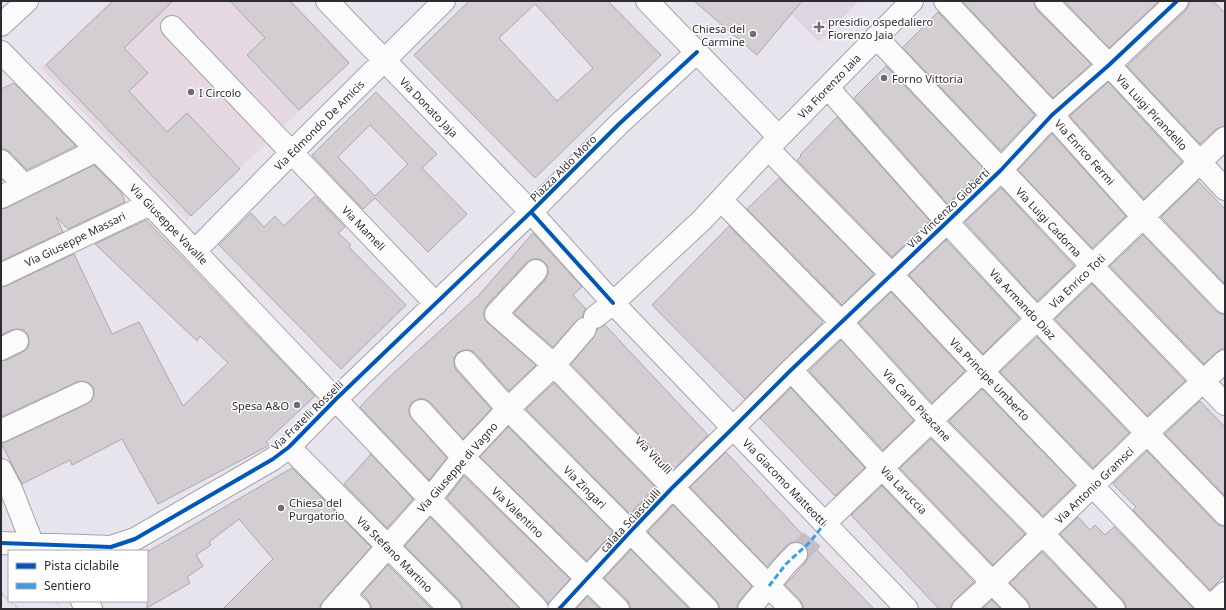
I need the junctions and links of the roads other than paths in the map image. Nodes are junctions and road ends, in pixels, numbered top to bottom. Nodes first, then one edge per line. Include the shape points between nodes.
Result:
1 (27, 1) edge
2 (327, 1) edge
3 (444, 1) edge
4 (647, 1) edge
5 (912, 1) edge
6 (945, 1) edge
7 (1046, 1) edge
8 (1177, 1) edge
9 (1, 24) edge
10 (172, 28) dead end
11 (876, 37) junction
12 (1, 52) edge
13 (697, 52) junction
14 (384, 60) junction
15 (1109, 65) junction
16 (9, 72) edge
17 (828, 88) junction
18 (1052, 115) junction
19 (1225, 138) edge
20 (774, 143) junction
21 (97, 150) junction
22 (291, 153) junction
23 (1, 161) edge
24 (1200, 163) junction
25 (1000, 170) junction
26 (24, 185) junction
27 (1225, 188) edge
28 (1, 196) edge
29 (721, 200) junction
30 (150, 204) junction
31 (531, 212) junction
32 (1143, 217) junction
33 (947, 222) junction
34 (195, 251) junction
35 (1092, 266) junction
36 (536, 271) dead end
37 (1, 275) edge
38 (892, 275) junction
39 (1225, 302) edge
40 (614, 303) junction
41 (436, 304) junction
42 (1037, 319) junction
43 (841, 322) junction
44 (1225, 361) edge
45 (466, 362) dead end
46 (554, 365) junction
47 (791, 370) junction
48 (982, 371) junction
49 (1203, 381) junction
50 (82, 393) dead end
51 (336, 399) junction
52 (1225, 404) edge
53 (508, 409) junction
54 (421, 411) dead end
55 (931, 421) junction
56 (733, 428) junction
57 (1, 431) edge
58 (1147, 433) junction
59 (289, 447) junction
60 (462, 457) junction
61 (882, 468) junction
62 (1, 470) edge
63 (1093, 486) junction
64 (672, 488) junction
65 (430, 499) junction
66 (1225, 514) edge
67 (825, 523) junction
68 (630, 532) junction
69 (1043, 534) junction
70 (1, 543) edge
71 (388, 546) junction
72 (35, 548) edge
73 (796, 554) tunnel mouth
74 (587, 579) junction
75 (992, 583) junction
76 (768, 586) junction
77 (83, 602) edge
78 (345, 604) edge
79 (1213, 604) edge
80 (91, 609) edge
81 (450, 609) edge
82 (536, 609) edge
83 (559, 609) edge
84 (618, 609) edge
85 (707, 609) edge
86 (749, 609) edge
87 (791, 609) edge
88 (907, 609) edge
89 (964, 609) edge
90 (1018, 609) edge
91 (1114, 609) edge

1 - 9 street
2 - 14 street, Via Donato Jaja
3 - 14 street, Via Edmondo De Amicis
4 - 13 street
5 - 11 street, Via Fiorenzo Iaia
6 - 18 street, Via Enrico Fermi
7 - 15 street, Via Luigi Pirandello
8 - 15 street, Via Vincenzo Gioberti
10 - 22 street, Via Mameli
11 - 17 street, Via Fiorenzo Iaia
11 - 25 street, Via Luigi Cadorna
12 - 16 street, Via Giuseppe Vavalle
13 - 20 street
13 - 31 street, Piazza Aldo Moro via 619,124
14 - 22 street, Via Edmondo De Amicis
14 - 31 street, Via Donato Jaja
15 - 18 street, Via Vincenzo Gioberti
15 - 24 street, Via Luigi Pirandello
16 - 21 street, Via Giuseppe Vavalle
17 - 20 street, Via Fiorenzo Iaia
17 - 33 street, Via Armando Diaz
18 - 25 street, Via Vincenzo Gioberti
18 - 32 street, Via Enrico Fermi
19 - 24 street, Via Enrico Toti
20 - 29 street
20 - 38 street, Via Principe Umberto
21 - 26 street
21 - 30 street, Via Giuseppe Vavalle
22 - 34 street, Via Edmondo De Amicis
22 - 41 street, Via Mameli
23 - 26 street
24 - 27 street, Via Luigi Pirandello
24 - 32 street, Via Enrico Toti
25 - 33 street, Via Vincenzo Gioberti
25 - 35 street, Via Luigi Cadorna
26 - 28 street
29 - 40 street
29 - 43 street, Via Carlo Pisacane
30 - 34 street, Via Giuseppe Vavalle
30 - 37 street, Via Giuseppe Massari
31 - 40 street, Piazza Aldo Moro
31 - 41 street, Via Fratelli Rosselli
32 - 35 street, Via Enrico Toti
32 - 39 street, Via Enrico Fermi
33 - 38 street, Via Vincenzo Gioberti
33 - 42 street, Via Armando Diaz
34 - 51 street, Via Giuseppe Vavalle
35 - 42 street, Via Enrico Toti
35 - 49 street, Via Luigi Cadorna
36 - 46 street, Via Vitulli via 496,314
38 - 43 street, Via Vincenzo Gioberti
38 - 48 street, Via Principe Umberto
40 - 46 street, Via Giuseppe di Vagno via 590,323
40 - 56 street, Via Giacomo Matteotti
41 - 51 street, Via Fratelli Rosselli
42 - 48 street, Via Enrico Toti
42 - 58 street, Via Armando Diaz
43 - 47 street, Via Vincenzo Gioberti
43 - 55 street, Via Carlo Pisacane
44 - 49 street, Via Antonio Gramsci
45 - 53 street, Via Zingari
46 - 53 street, Via Giuseppe di Vagno
46 - 64 street, Via Vitulli
47 - 56 street, Via Vincenzo Gioberti
47 - 61 street, Via Laruccia
48 - 55 street, Via Enrico Toti
48 - 63 street, Via Principe Umberto
49 - 52 street, Via Luigi Cadorna
49 - 58 street, Via Antonio Gramsci
50 - 57 street
51 - 59 street, Via Fratelli Rosselli
51 - 65 street, Via Giuseppe Vavalle
53 - 60 street, Via Giuseppe di Vagno
53 - 68 street, Via Zingari
54 - 60 street, Via Valentino
55 - 61 street, Via Enrico Toti
55 - 69 street, Via Carlo Pisacane
56 - 64 street, calata Sciasciulli
56 - 67 street, Via Giacomo Matteotti
58 - 63 street, Via Antonio Gramsci
58 - 66 street, Via Armando Diaz
59 - 71 street, Via Stefano Martino
59 - 72 street, Via Fratelli Rosselli via 273,459 135,539 111,547
60 - 65 street, Via Giuseppe di Vagno
60 - 74 street, Via Valentino
61 - 67 street, Via Enrico Toti
61 - 75 street, Via Laruccia
62 - 72 street
63 - 69 street, Via Antonio Gramsci
63 - 79 street, Via Principe Umberto
64 - 68 street, calata Sciasciulli
64 - 76 street, Via Vitulli
65 - 71 street, Via Giuseppe di Vagno
65 - 82 street, Via Giuseppe Vavalle
67 - 88 street, Via Giacomo Matteotti
68 - 74 street, calata Sciasciulli
68 - 85 street, Via Zingari
69 - 75 street, Via Antonio Gramsci
69 - 91 street, Via Carlo Pisacane
70 - 72 street, Via Fratelli Rosselli
71 - 78 street, Via Giuseppe di Vagno
71 - 81 street, Via Stefano Martino
73 - 76 street
74 - 83 street, calata Sciasciulli
74 - 84 street, Via Valentino
75 - 89 street, Via Antonio Gramsci
75 - 90 street, Via Laruccia
76 - 86 street
76 - 87 street, Via Vitulli
77 - 80 street

